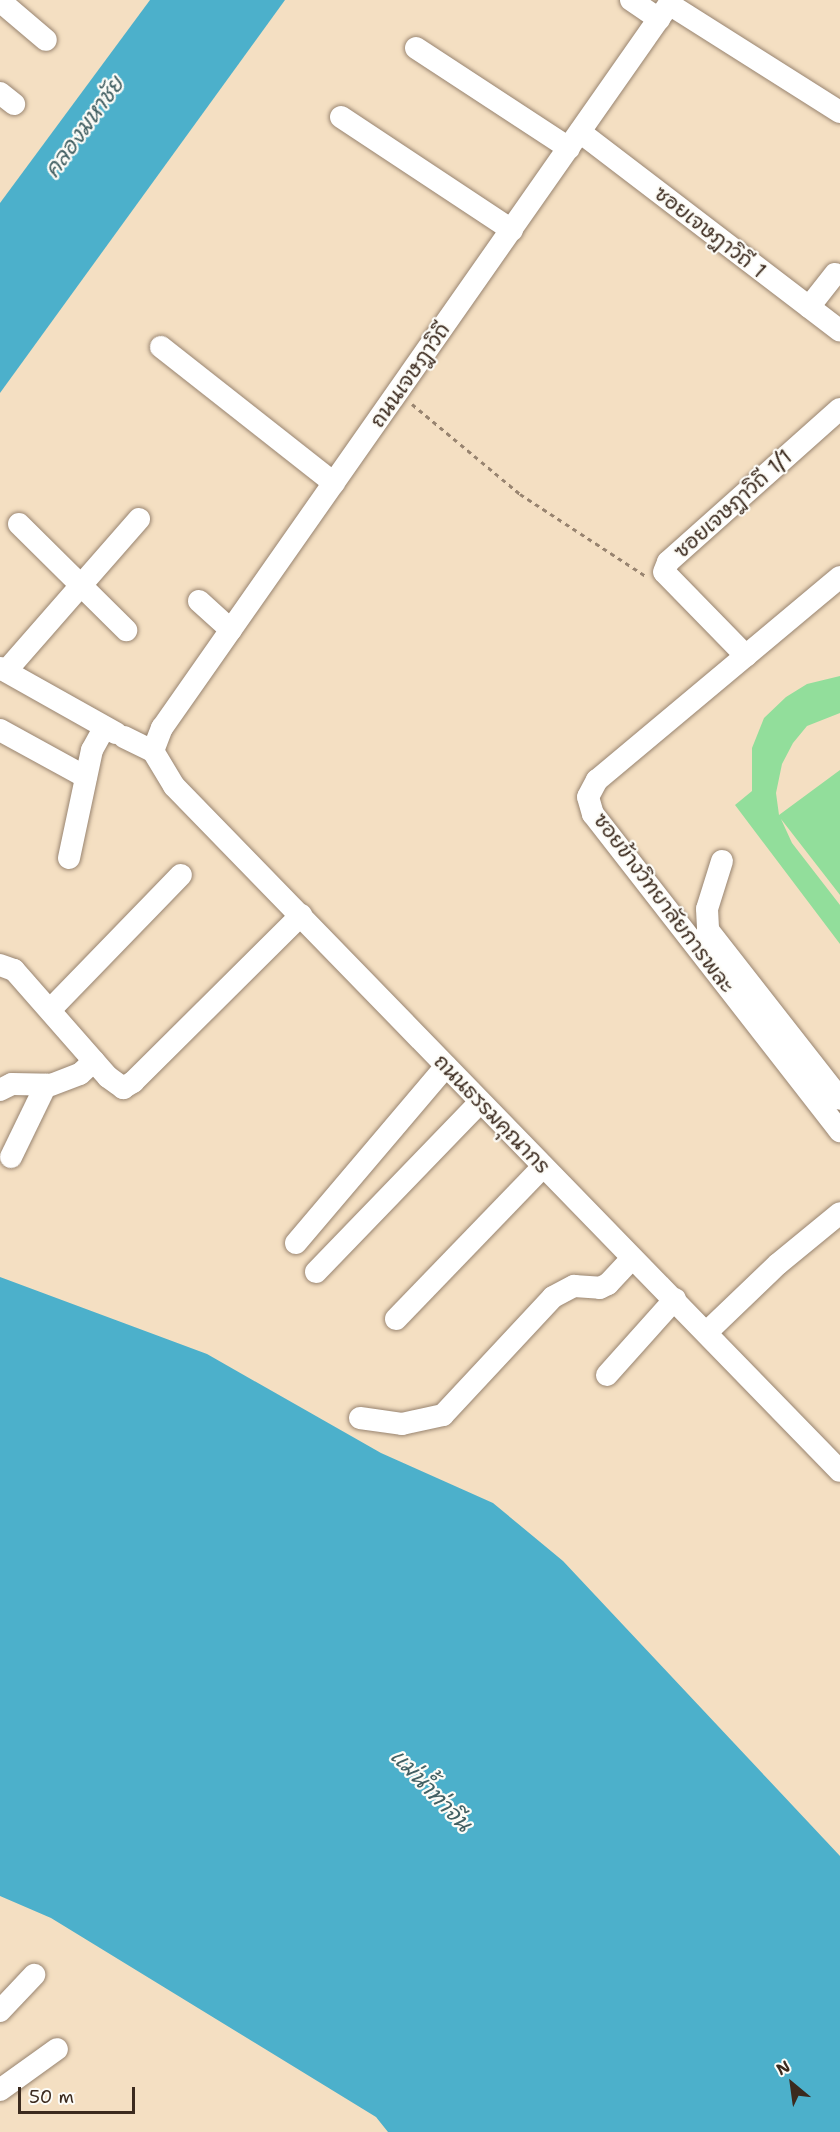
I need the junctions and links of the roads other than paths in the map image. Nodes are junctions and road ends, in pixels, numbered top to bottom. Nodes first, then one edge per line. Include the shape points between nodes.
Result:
1 (631, 0) edge
2 (0, 1) edge
3 (667, 8) edge
4 (46, 40) dead end
5 (416, 48) dead end
6 (840, 112) edge
7 (340, 117) dead end
8 (575, 140) junction
9 (512, 230) junction
10 (834, 274) dead end
11 (809, 308) junction
12 (840, 332) edge
13 (160, 347) dead end
14 (840, 409) edge
15 (334, 483) junction
16 (139, 519) dead end
17 (19, 524) dead end
18 (840, 577) edge
19 (80, 584) junction
20 (199, 601) dead end
21 (126, 630) dead end
22 (231, 630) junction
23 (746, 656) junction
24 (3, 669) edge
25 (0, 730) edge
26 (115, 733) junction
27 (153, 751) junction
28 (86, 777) junction
29 (69, 858) dead end
30 (722, 861) dead end
31 (181, 875) dead end
32 (301, 915) junction
33 (0, 964) edge
34 (50, 1010) junction
35 (94, 1061) junction
36 (446, 1066) junction
37 (46, 1085) junction
38 (0, 1090) edge
39 (840, 1099) edge
40 (480, 1102) junction
41 (840, 1131) edge
42 (11, 1157) dead end
43 (543, 1167) junction
44 (840, 1214) edge
45 (296, 1244) dead end
46 (632, 1257) junction
47 (316, 1272) dead end
48 (675, 1299) junction
49 (396, 1319) dead end
50 (707, 1332) junction
51 (608, 1375) dead end
52 (360, 1418) dead end
53 (840, 1472) edge
54 (34, 1975) dead end
55 (0, 2011) edge
56 (57, 2049) dead end
57 (0, 2090) edge

1 - 3 street
2 - 4 street
3 - 6 street
3 - 8 street, ถนนเจษฎาวิถี
5 - 8 street, ซอยเจษฎาวิถี 1
7 - 9 street
8 - 9 street, ถนนเจษฎาวิถี
8 - 11 street, ซอยเจษฎาวิถี 1
9 - 15 street, ถนนเจษฎาวิถี
10 - 11 street
11 - 12 street, ซอยเจษฎาวิถี 1
13 - 15 street
14 - 23 street, ซอยเจษฎาวิถี 1/1 via 668,562 664,572
15 - 22 street, ถนนเจษฎาวิถี
16 - 19 street
17 - 19 street
18 - 23 street, ซอยข้างวิทยาลัยการพละ
19 - 21 street
19 - 24 street
20 - 22 street
22 - 27 street, ถนนเจษฎาวิถี via 162,728
23 - 41 street, ซอยข้างวิทยาลัยการพละ via 597,780 588,797 593,814
24 - 26 street
25 - 28 street
26 - 27 street
26 - 28 street via 92,750
27 - 32 street, ถนนธรรมคุณากร via 166,778
28 - 29 street
30 - 39 street via 707,909 708,930
31 - 34 street
32 - 35 street via 133,1082 123,1088 117,1086
32 - 36 street, ถนนธรรมคุณากร
33 - 34 street via 14,970
34 - 35 street
35 - 37 street via 80,1074
36 - 40 street, ถนนธรรมคุณากร
36 - 45 street
37 - 38 street via 12,1084
37 - 42 street
40 - 43 street, ถนนธรรมคุณากร
40 - 47 street
43 - 46 street, ถนนธรรมคุณากร
43 - 49 street
44 - 50 street via 778,1264
46 - 48 street, ถนนธรรมคุณากร
46 - 52 street via 608,1284 600,1288 574,1286 553,1297 443,1415 402,1424
48 - 50 street, ถนนธรรมคุณากร
48 - 51 street
50 - 53 street, ถนนธรรมคุณากร
54 - 55 street
56 - 57 street

